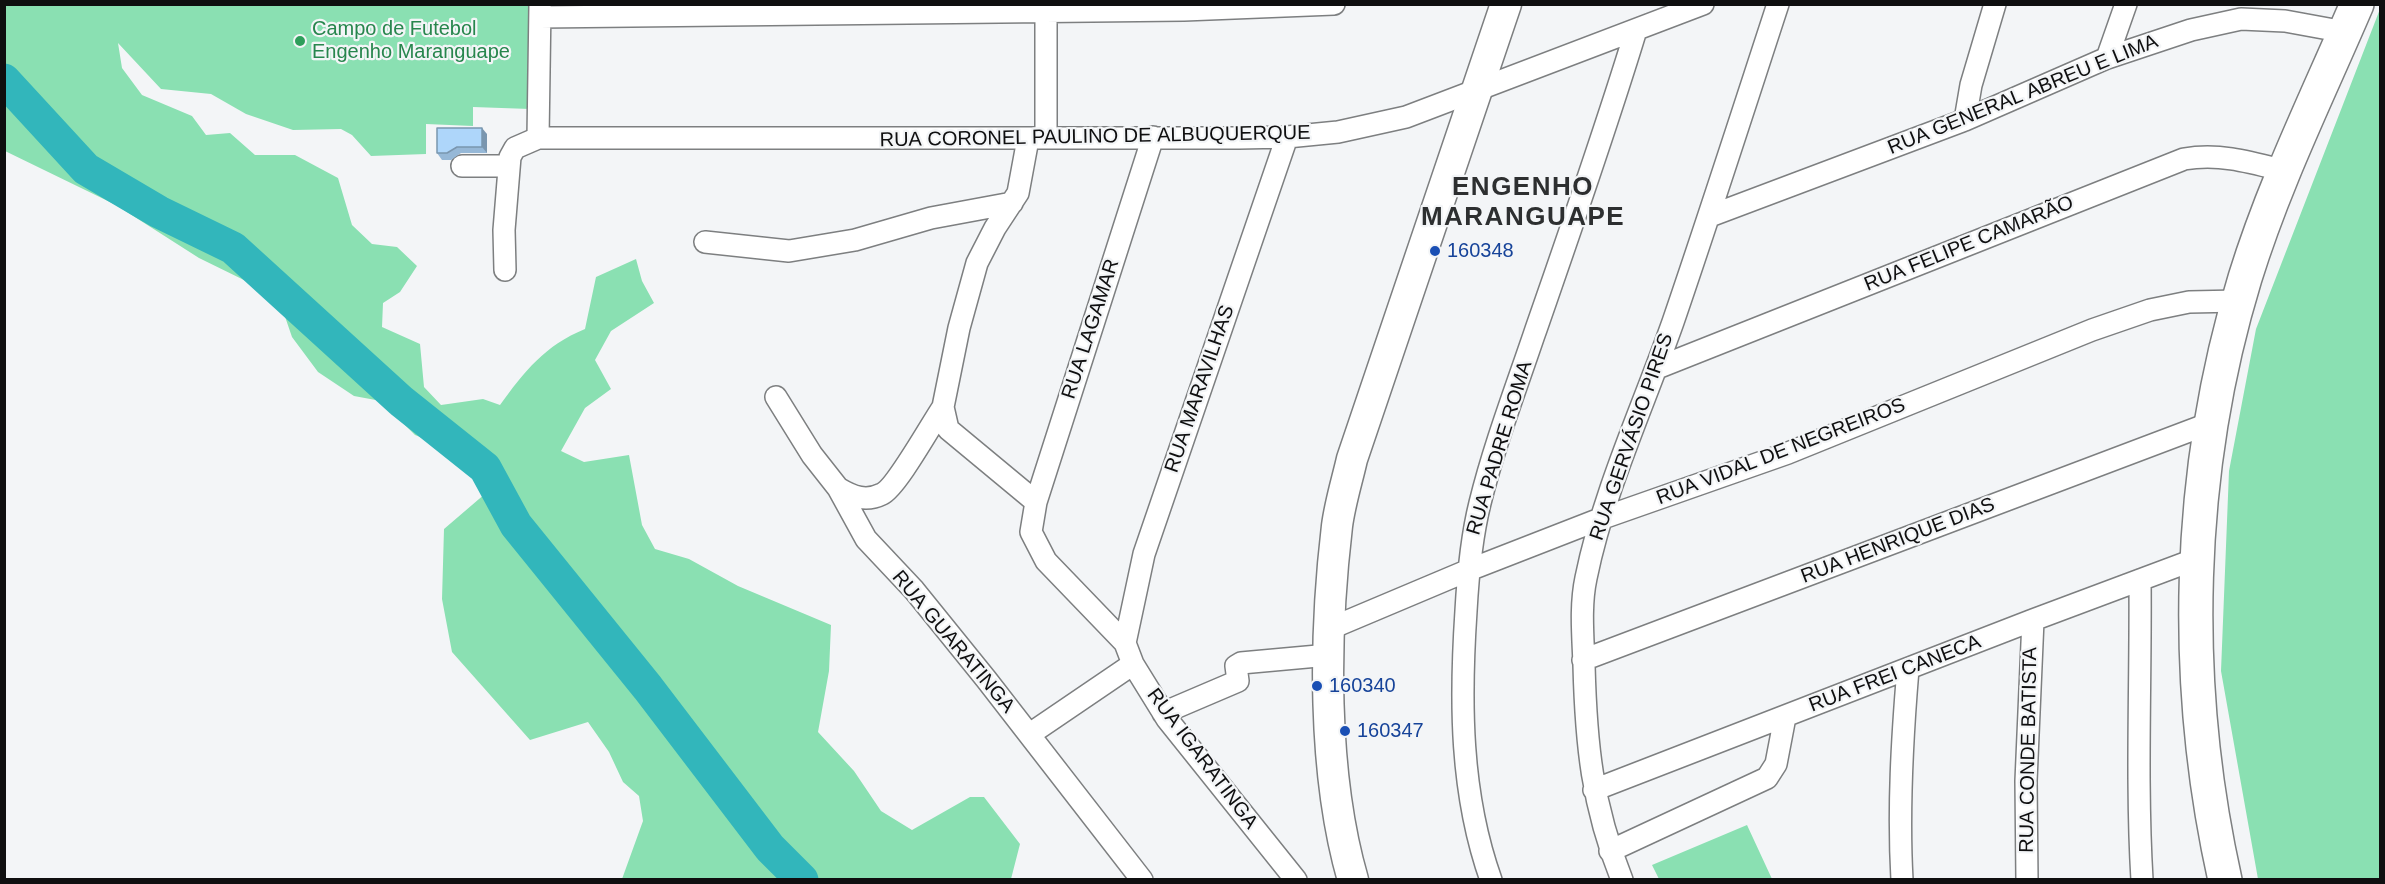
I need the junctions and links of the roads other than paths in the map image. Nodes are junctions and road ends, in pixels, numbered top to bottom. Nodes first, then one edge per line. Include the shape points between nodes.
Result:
1 (1334, 4) edge
2 (1506, 4) edge
3 (1702, 4) edge
4 (1778, 4) edge
5 (1995, 4) edge
6 (2126, 4) edge
7 (1046, 8) edge
8 (540, 11) edge
9 (2244, 12) edge
10 (2351, 18) edge
11 (1636, 30) junction
12 (2107, 58) junction
13 (1479, 90) junction
14 (1965, 120) junction
15 (1153, 137) junction
16 (1287, 137) junction
17 (538, 138) junction
18 (1037, 138) junction
19 (462, 166) dead end
20 (509, 166) junction
21 (2285, 171) junction
22 (1012, 203) junction
23 (1710, 216) junction
24 (705, 242) dead end
25 (505, 270) dead end
26 (2239, 302) junction
27 (1657, 368) junction
28 (776, 397) dead end
29 (943, 407) junction
30 (2212, 422) junction
31 (838, 488) junction
32 (1034, 512) junction
33 (1600, 519) junction
34 (2196, 560) junction
35 (1469, 570) junction
36 (2140, 580) junction
37 (2033, 620) junction
38 (1329, 642) junction
39 (1125, 643) junction
40 (1583, 660) junction
41 (1133, 664) junction
42 (1908, 669) junction
43 (1164, 713) junction
44 (1785, 717) junction
45 (1030, 734) junction
46 (1594, 790) junction
47 (1611, 850) junction
48 (1142, 879) edge
49 (1296, 879) edge
50 (1353, 879) edge
51 (1491, 879) edge
52 (1622, 879) edge
53 (1902, 879) edge
54 (2027, 879) edge
55 (2142, 879) edge
56 (2225, 879) edge

1 - 7 street via 1280,8
2 - 13 street
3 - 11 street, RUA CORONEL PAULINO DE ALBUQUERQUE
4 - 23 street, RUA GERVÁSIO PIRES
5 - 14 street
6 - 12 street
7 - 8 street
7 - 18 street
8 - 17 street
9 - 10 street, RUA GENERAL ABREU E LIMA via 2285,21
9 - 12 street, RUA GENERAL ABREU E LIMA
10 - 21 main road
11 - 13 street, RUA CORONEL PAULINO DE ALBUQUERQUE
11 - 35 street, RUA PADRE ROMA via 1506,416 1480,503
12 - 14 street, RUA GENERAL ABREU E LIMA
13 - 16 street, RUA CORONEL PAULINO DE ALBUQUERQUE via 1406,117 1338,132
13 - 38 street via 1352,459 1337,524
14 - 23 street, RUA GENERAL ABREU E LIMA
15 - 16 street, RUA CORONEL PAULINO DE ALBUQUERQUE
15 - 18 street, RUA CORONEL PAULINO DE ALBUQUERQUE
15 - 32 street, RUA LAGAMAR
16 - 39 street, RUA MARAVILHAS via 1144,554
17 - 18 street, RUA CORONEL PAULINO DE ALBUQUERQUE
17 - 20 street via 515,148
18 - 22 street
19 - 20 street
20 - 25 street
21 - 26 main road
21 - 27 street, RUA FELIPE CAMARÃO via 2230,157 2184,159
22 - 24 street via 931,218 855,240 789,251
22 - 29 street via 977,263
23 - 27 street, RUA GERVÁSIO PIRES
26 - 30 main road via 2221,368
26 - 33 street, RUA VIDAL DE NEGREIROS via 2189,302 2150,310 1788,453
27 - 33 street, RUA GERVÁSIO PIRES
28 - 31 street, RUA GUARATINGA
29 - 31 street via 889,490 867,499 852,497
29 - 32 street via 948,429
30 - 34 main road
30 - 40 street, RUA HENRIQUE DIAS
31 - 45 street, RUA GUARATINGA via 866,539 914,590
32 - 39 street, RUA IGARATINGA via 1033,538 1046,561
33 - 35 street, RUA VIDAL DE NEGREIROS
33 - 40 street, RUA GERVÁSIO PIRES via 1585,580
34 - 36 street, RUA FREI CANECA
34 - 56 main road via 2195,625 2204,743 2214,831
35 - 38 street, RUA VIDAL DE NEGREIROS
35 - 51 street, RUA PADRE ROMA via 1462,713 1466,779 1480,850
36 - 37 street, RUA FREI CANECA
36 - 55 street via 2137,802
37 - 42 street, RUA FREI CANECA
37 - 54 street, RUA CONDE BATISTA via 2026,759
38 - 43 street, RUA VIDAL DE NEGREIROS via 1241,663 1236,666 1238,681
38 - 50 street via 1336,813
39 - 41 street, RUA IGARATINGA
40 - 46 street, RUA GERVÁSIO PIRES via 1586,741
41 - 43 street, RUA IGARATINGA
41 - 45 street
42 - 44 street, RUA FREI CANECA
42 - 53 street via 1899,827
43 - 49 street, RUA IGARATINGA
44 - 46 street, RUA FREI CANECA
44 - 47 street via 1776,764 1767,778
45 - 48 street, RUA GUARATINGA
46 - 47 street, RUA GERVÁSIO PIRES
47 - 52 street, RUA GERVÁSIO PIRES

